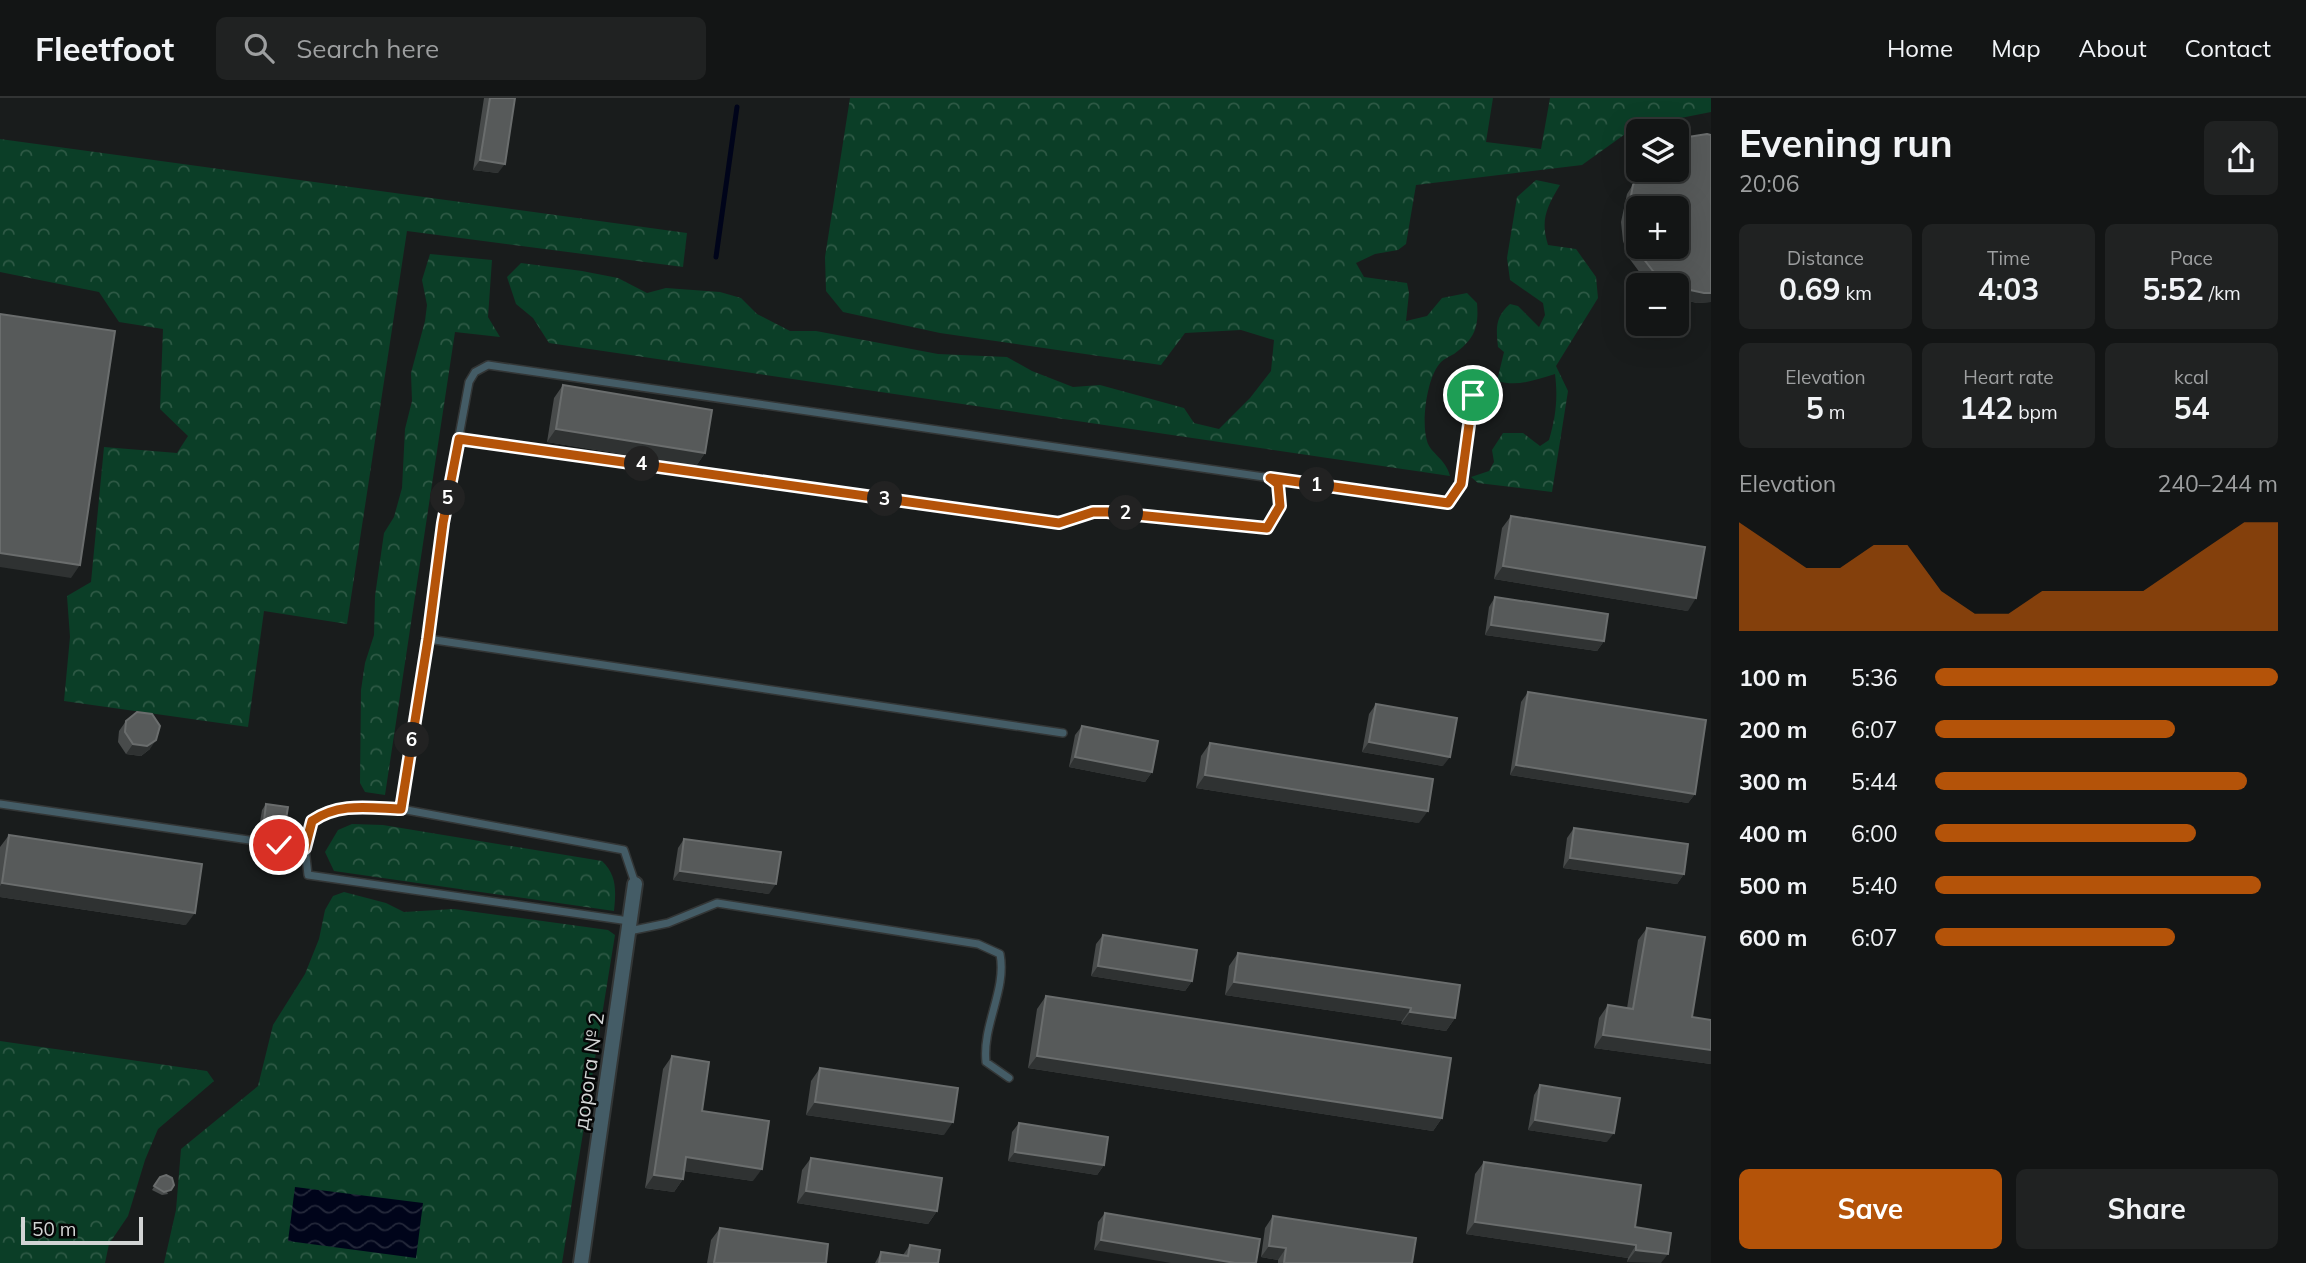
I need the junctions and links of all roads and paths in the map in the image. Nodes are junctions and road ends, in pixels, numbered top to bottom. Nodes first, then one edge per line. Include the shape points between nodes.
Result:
1 (1473, 395) dead end
2 (459, 439) junction
3 (1270, 478) junction
4 (428, 639) junction
5 (1063, 733) dead end
6 (0, 804) edge
7 (401, 809) junction
8 (305, 848) junction
9 (635, 884) joint
10 (629, 926) junction
11 (1009, 1078) dead end
12 (581, 1263) edge

1 - 3 lane via 1461,484 1448,503
2 - 3 lane via 1059,523 1107,512 1267,528 1280,506 1278,484
2 - 3 lane via 469,382 488,365
2 - 4 lane
4 - 5 lane
4 - 7 lane
6 - 8 lane
7 - 8 lane via 344,807 324,812 312,821
7 - 9 lane via 624,850
8 - 10 lane via 308,875
9 - 10 street, дорога № 2
10 - 11 lane via 668,923 717,903 978,944 1000,954 1003,969 985,1046 986,1062
10 - 12 street, дорога № 2

